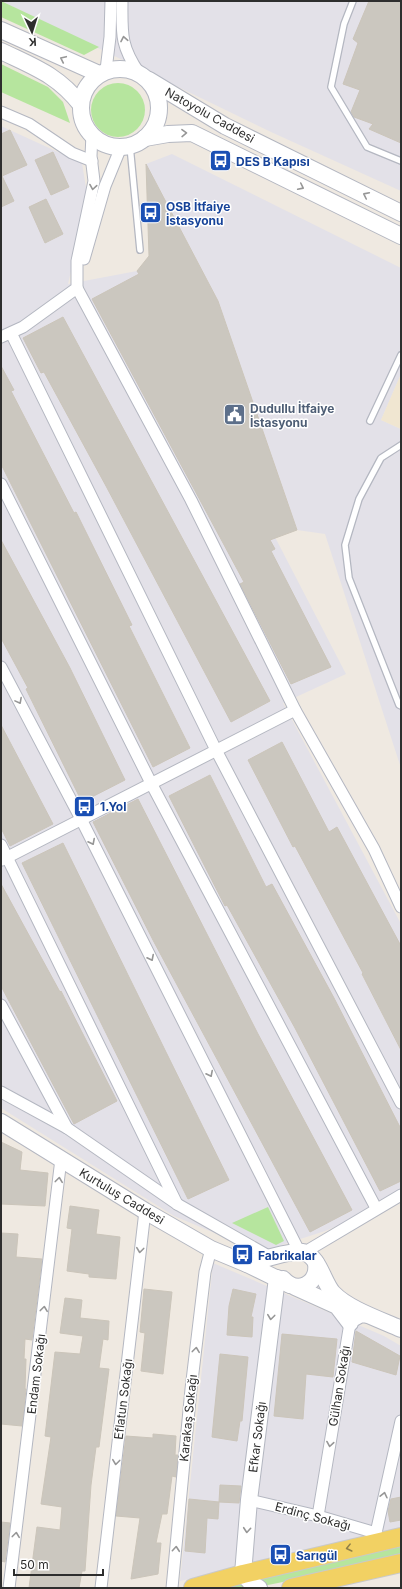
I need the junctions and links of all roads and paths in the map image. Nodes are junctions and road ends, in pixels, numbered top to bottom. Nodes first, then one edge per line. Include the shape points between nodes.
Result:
1 (111, 1) edge
2 (122, 1) edge
3 (353, 1) edge
4 (1, 30) edge
5 (1, 51) edge
6 (103, 72) junction
7 (144, 77) junction
8 (81, 105) junction
9 (1, 112) edge
10 (92, 134) junction
11 (145, 138) junction
12 (126, 146) junction
13 (92, 161) junction
14 (401, 161) edge
15 (401, 212) edge
16 (401, 236) edge
17 (140, 250) dead end
18 (77, 274) junction
19 (77, 288) junction
20 (6, 335) edge
21 (401, 355) edge
22 (370, 421) dead end
23 (401, 445) edge
24 (1, 484) edge
25 (1, 667) edge
26 (401, 706) edge
27 (295, 710) junction
28 (216, 750) junction
29 (151, 783) junction
30 (81, 819) junction
31 (1, 845) edge
32 (4, 859) edge
33 (401, 908) edge
34 (1, 1005) edge
35 (1, 1092) edge
36 (401, 1103) edge
37 (1, 1122) edge
38 (67, 1128) junction
39 (61, 1159) junction
40 (401, 1195) edge
41 (177, 1204) junction
42 (376, 1208) junction
43 (145, 1211) junction
44 (211, 1249) junction
45 (298, 1252) junction
46 (272, 1258) junction
47 (316, 1263) junction
48 (247, 1264) junction
49 (288, 1283) junction
50 (375, 1317) junction
51 (350, 1323) junction
52 (401, 1329) edge
53 (401, 1421) edge
54 (250, 1500) junction
55 (318, 1516) junction
56 (376, 1537) junction
57 (401, 1537) edge
58 (401, 1563) edge
59 (243, 1574) junction
60 (9, 1588) edge
61 (101, 1588) edge
62 (172, 1588) edge
63 (193, 1588) edge
64 (259, 1588) edge
65 (291, 1588) edge

1 - 6 street via 110,37
7 -> 2 street via 130,59 122,38
3 - 14 lane via 344,24 331,87 367,147
6 -> 4 main road
5 - 8 main road via 56,79 70,90
6 - 7 main road via 126,69
6 - 8 main road via 91,81 84,92
7 - 11 main road via 156,91 160,110 154,128
15 -> 7 main road, Natoyolu Caddesi via 225,126
8 - 10 main road via 82,118
9 - 13 street via 29,124 72,152
10 - 12 main road via 108,145
10 - 13 street
11 - 12 main road
11 -> 16 main road, Natoyolu Caddesi via 192,133
12 - 17 lane
12 - 18 street via 105,186 83,265
13 -> 18 street via 94,181 77,261
18 - 19 street
19 - 20 street via 23,327
19 - 27 street via 191,500
20 - 28 street
21 - 22 lane
23 - 26 lane via 381,458 359,498 345,545 349,578
24 - 29 street
25 -> 30 street
27 - 28 street
27 - 33 street via 374,849
28 - 29 street
28 - 36 street
29 - 30 street
29 - 42 street
30 - 32 street
30 -> 45 street
31 - 32 street
32 - 41 street
34 - 38 street
35 - 38 street
37 - 39 main road, Kurtuluş Caddesi
38 - 41 street
39 - 43 main road, Kurtuluş Caddesi
60 -> 39 street, Endam Sokağı
40 - 42 street
41 - 46 street
42 - 45 street
43 - 44 main road, Kurtuluş Caddesi
43 -> 61 street, Eflatun Sokağı
44 - 48 main road, Kurtuluş Caddesi
62 -> 44 street, Karakaş Sokağı via 205,1272
45 - 46 main road
45 - 47 main road via 310,1254
45 - 49 main road via 282,1262 282,1278
46 - 48 main road
47 - 49 main road via 316,1274 311,1283 306,1286
47 - 50 main road via 334,1294
48 - 49 main road, Kurtuluş Caddesi
49 - 51 main road via 337,1306
49 -> 54 main road, Efkar Sokağı
50 - 51 street via 362,1317
50 - 52 main road
51 -> 55 street, Gülhan Sokağı
56 -> 53 street
54 - 55 street, Erdinç Sokağı
54 -> 59 main road, Efkar Sokağı
55 - 56 street, Erdinç Sokağı
56 - 57 main road
56 -> 59 main road
58 - 65 main road
59 - 63 main road
59 - 64 main road

